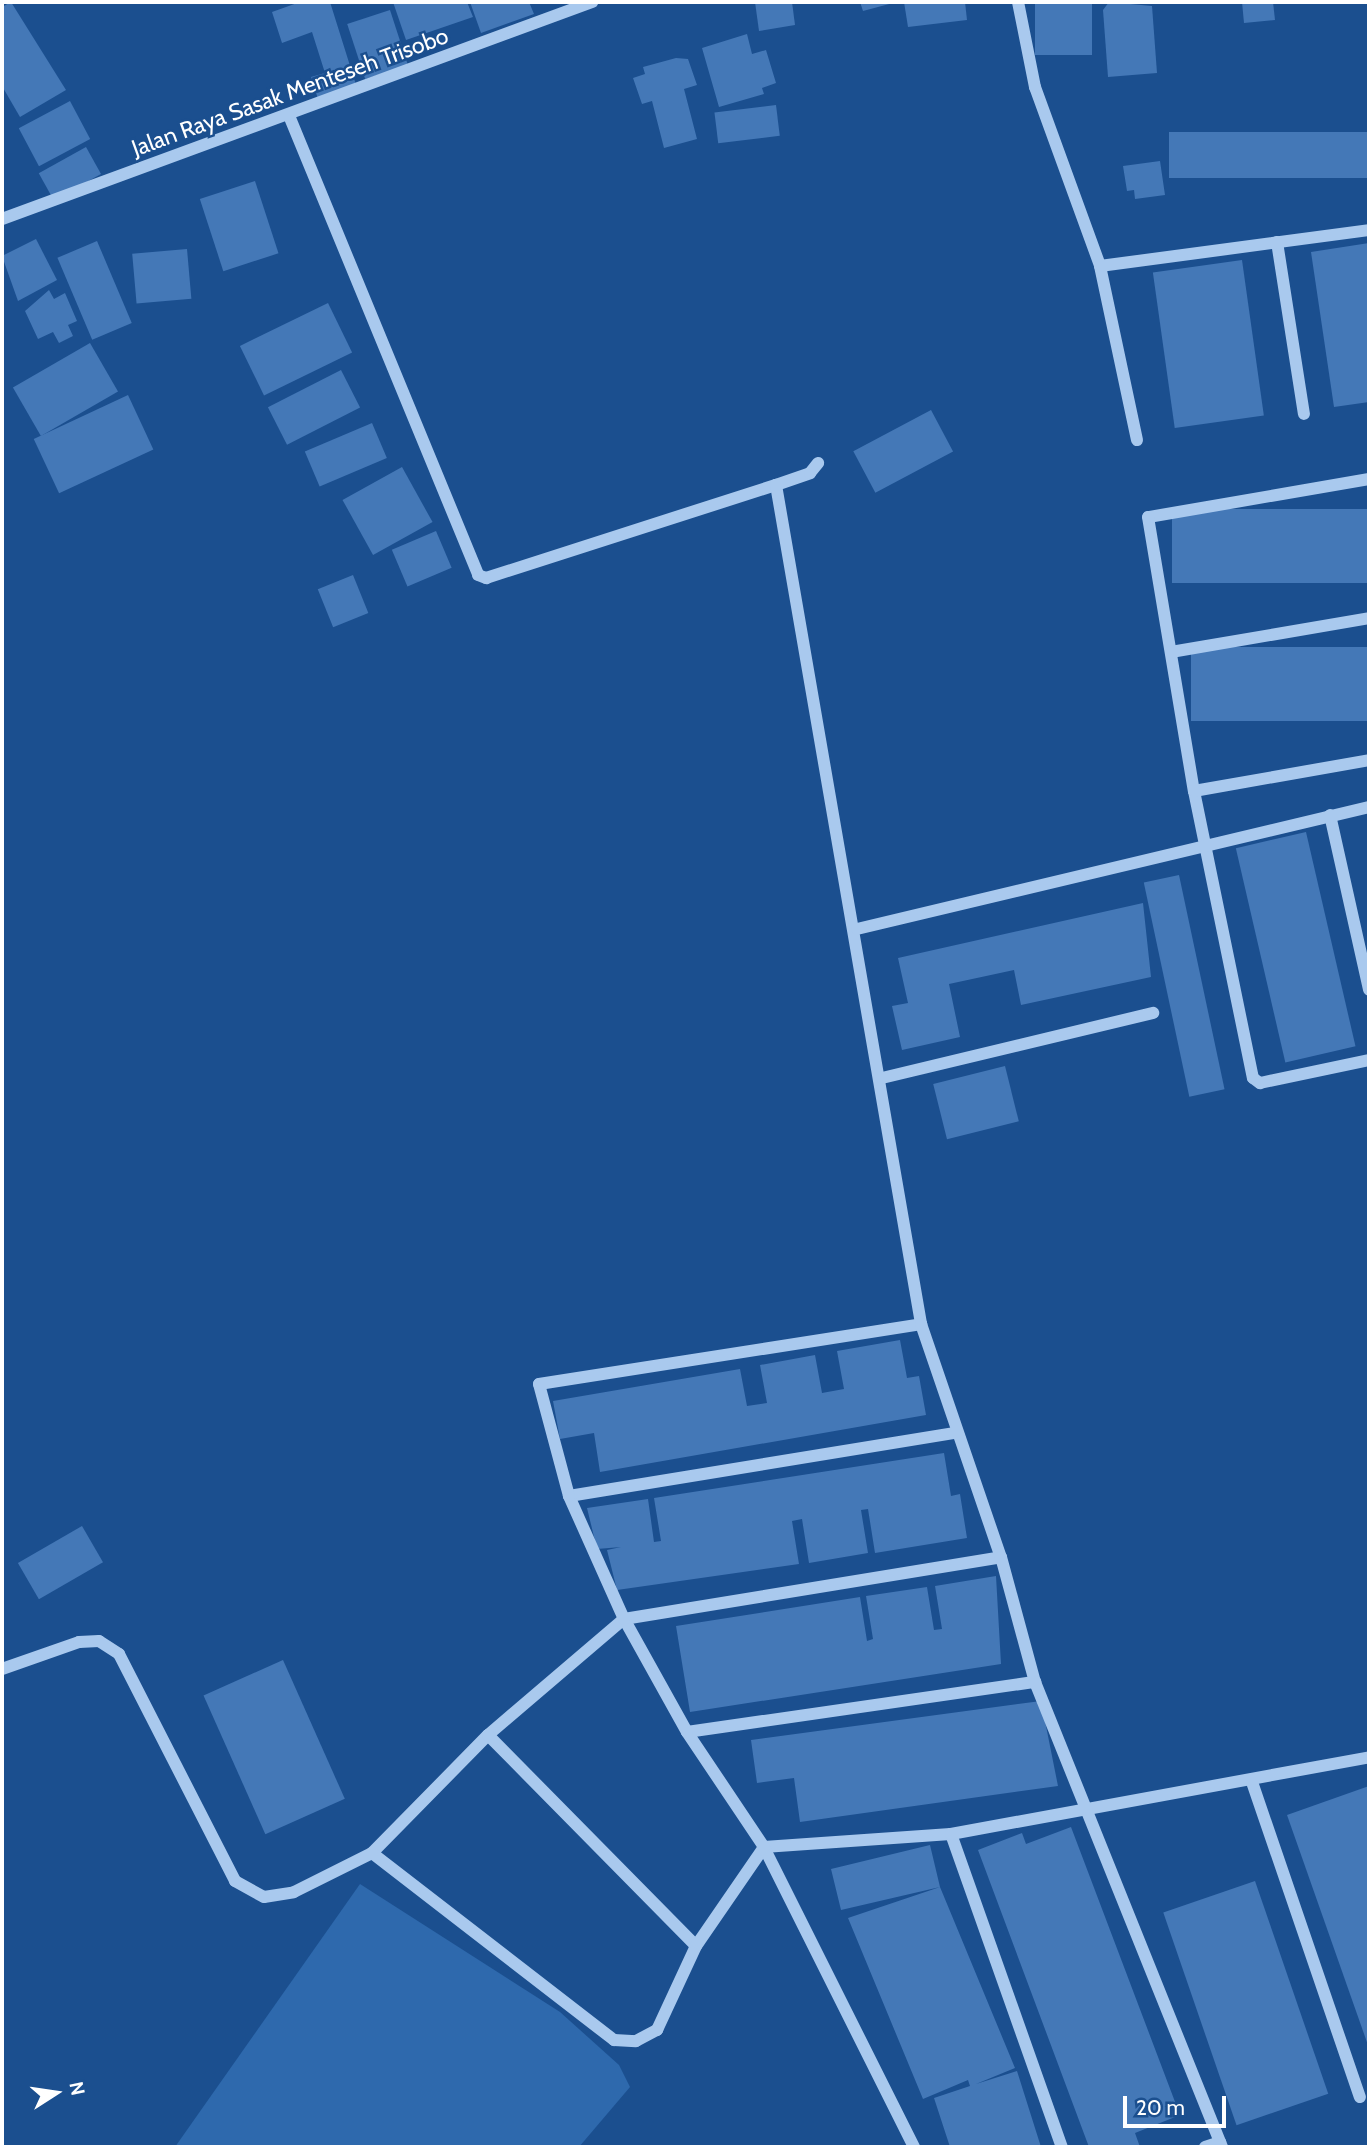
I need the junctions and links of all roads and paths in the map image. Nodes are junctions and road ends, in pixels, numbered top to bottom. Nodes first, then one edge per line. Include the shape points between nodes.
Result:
1 (592, 2) edge
2 (1018, 2) edge
3 (290, 118) junction
4 (2, 219) edge
5 (1369, 230) edge
6 (1277, 242) junction
7 (1100, 265) junction
8 (1304, 414) dead end
9 (1137, 440) dead end
10 (818, 463) dead end
11 (1369, 479) edge
12 (776, 485) junction
13 (1369, 618) edge
14 (1171, 652) junction
15 (1369, 760) edge
16 (1194, 791) junction
17 (1369, 807) edge
18 (1331, 815) junction
19 (1204, 846) junction
20 (857, 929) junction
21 (1369, 990) edge
22 (1153, 1013) dead end
23 (1369, 1060) edge
24 (882, 1078) junction
25 (921, 1324) junction
26 (955, 1433) junction
27 (569, 1496) junction
28 (1001, 1558) junction
29 (624, 1619) junction
30 (2, 1669) edge
31 (1035, 1682) junction
32 (687, 1732) junction
33 (488, 1735) junction
34 (1369, 1758) edge
35 (1252, 1782) junction
36 (1084, 1810) junction
37 (951, 1834) junction
38 (764, 1847) junction
39 (372, 1853) junction
40 (696, 1946) junction
41 (1360, 2097) dead end
42 (1221, 2145) edge
43 (914, 2147) edge
44 (1062, 2147) edge
45 (1205, 2147) edge

1 - 3 street, Jalan Raya Sasak Menteseh Trisobo
2 - 7 street via 1035,87
3 - 4 street, Jalan Raya Sasak Menteseh Trisobo
3 - 12 street via 478,575 486,578
5 - 6 street
6 - 7 street
6 - 8 street
7 - 9 street
10 - 12 street via 810,473
11 - 14 street via 1148,517
12 - 20 street
13 - 14 street
14 - 16 street
15 - 16 street
16 - 19 street
17 - 18 street
18 - 19 street
18 - 21 street
19 - 20 street
19 - 23 street via 1256,1082
20 - 24 street
22 - 24 street
24 - 25 street
25 - 26 street
25 - 27 street via 541,1383 537,1391
26 - 27 street
26 - 28 street
27 - 29 street
28 - 29 street
28 - 31 street
29 - 32 street
29 - 33 street
30 - 39 street via 79,1642 99,1641 119,1654 235,1881 264,1897 293,1892
31 - 32 street
31 - 36 street
32 - 38 street
33 - 39 street
33 - 40 street
34 - 35 street
35 - 36 street
35 - 41 street
36 - 37 street
36 - 42 street
37 - 38 street
37 - 44 street
38 - 40 street
38 - 43 street
39 - 40 street via 614,2040 636,2040 657,2030
42 - 45 street

